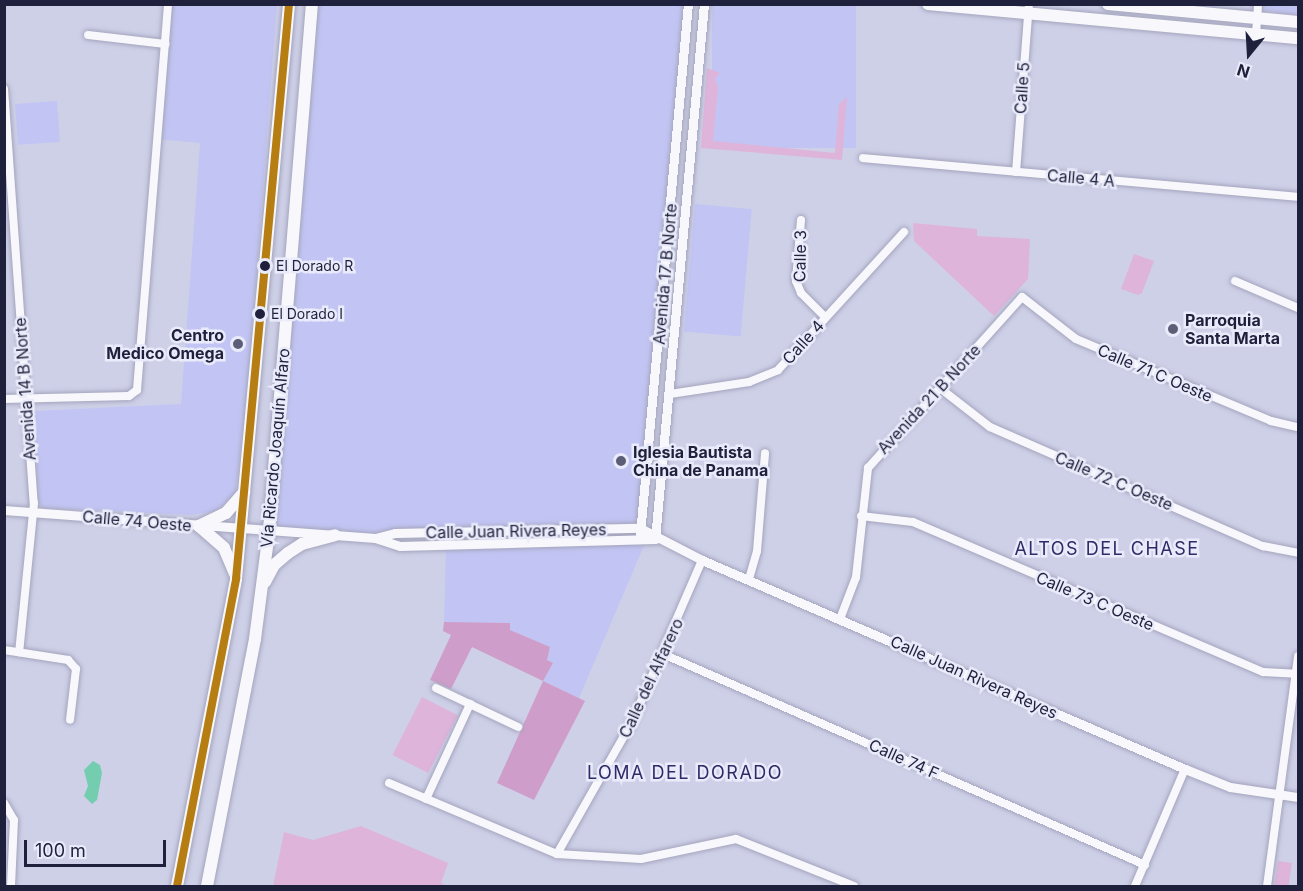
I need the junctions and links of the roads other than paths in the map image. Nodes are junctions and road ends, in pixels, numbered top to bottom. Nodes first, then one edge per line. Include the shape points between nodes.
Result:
1 (168, 4) edge
2 (289, 4) edge
3 (312, 4) edge
4 (688, 4) edge
5 (704, 4) edge
6 (928, 4) edge
7 (1108, 4) edge
8 (1258, 4) edge
9 (1029, 9) edge
10 (1258, 18) junction
11 (1299, 22) edge
12 (1257, 34) junction
13 (88, 35) dead end
14 (1299, 38) edge
15 (165, 44) junction
16 (4, 89) edge
17 (863, 158) dead end
18 (1016, 172) junction
19 (1299, 197) edge
20 (801, 220) dead end
21 (904, 232) dead end
22 (1235, 281) dead end
23 (1022, 297) joint
24 (1299, 308) edge
25 (825, 317) junction
26 (940, 387) junction
27 (670, 394) junction
28 (4, 399) edge
29 (26, 401) junction
30 (1299, 428) edge
31 (765, 453) dead end
32 (246, 489) junction
33 (4, 510) edge
34 (33, 513) junction
35 (861, 516) junction
36 (198, 526) junction
37 (640, 528) junction
38 (241, 529) junction
39 (269, 531) junction
40 (335, 535) junction
41 (375, 538) junction
42 (655, 539) junction
43 (640, 542) junction
44 (1299, 553) edge
45 (702, 560) junction
46 (236, 579) junction
47 (749, 579) junction
48 (261, 589) junction
49 (840, 619) junction
50 (4, 650) edge
51 (19, 652) junction
52 (663, 654) junction
53 (1299, 656) edge
54 (1296, 674) junction
55 (436, 688) dead end
56 (470, 705) junction
57 (70, 720) dead end
58 (518, 727) dead end
59 (1185, 769) junction
60 (389, 783) dead end
61 (1277, 795) junction
62 (1299, 797) edge
63 (426, 799) junction
64 (5, 803) edge
65 (557, 854) junction
66 (8, 862) edge
67 (1145, 865) junction
68 (11, 886) edge
69 (177, 886) edge
70 (207, 886) edge
71 (854, 886) edge
72 (1135, 886) edge
73 (1267, 886) edge

1 - 15 street
2 - 32 main road, Vía Ricardo Joaquín Alfaro
3 - 39 main road, Vía Ricardo Joaquín Alfaro
4 - 37 street, Avenida 17 B Norte
5 - 27 street, Avenida 17 B Norte
6 - 9 main road
7 - 10 main road
8 - 10 street
9 - 12 main road
9 - 18 street, Calle 5
10 - 11 main road
10 - 12 street
12 - 14 main road
13 - 15 street
15 - 29 street via 135,393
16 - 29 street, Avenida 14 B Norte
17 - 18 street, Calle 4 A
18 - 19 street, Calle 4 A
20 - 25 street, Calle 3 via 796,281 801,293
21 - 25 street, Calle 4
22 - 24 street
23 - 26 street, Avenida 21 B Norte
23 - 30 street, Calle 71 C Oeste via 1076,339 1271,421
25 - 27 street, Calle 4 via 778,370 749,382
26 - 35 street, Avenida 21 B Norte via 868,468
26 - 44 street, Calle 72 C Oeste via 990,427 1263,546
27 - 42 street, Avenida 17 B Norte
28 - 29 street
29 - 34 street, Avenida 14 B Norte
31 - 47 street via 757,551
32 - 36 main road via 226,513
32 - 38 main road, Vía Ricardo Joaquín Alfaro
33 - 34 street, Calle 74 Oeste
34 - 36 street, Calle 74 Oeste
34 - 51 street, Avenida 14 B Norte
35 - 49 street, Avenida 21 B Norte via 856,577
35 - 54 street, Calle 73 C Oeste via 913,522 1263,672
36 - 38 street, Calle 74 Oeste
36 - 46 main road via 224,548
37 - 41 street, Calle Juan Rivera Reyes via 394,533
37 - 42 street, Calle Juan Rivera Reyes
37 - 43 street, Avenida 17 B Norte
38 - 39 street, Calle 74 Oeste
38 - 46 main road, Vía Ricardo Joaquín Alfaro
39 - 40 street, Calle Juan Rivera Reyes
39 - 48 main road, Vía Ricardo Joaquín Alfaro
40 - 41 street, Calle Juan Rivera Reyes
40 - 48 main road via 302,544 288,553 274,565
41 - 43 street, Calle Juan Rivera Reyes via 400,546
42 - 43 street, Calle Juan Rivera Reyes
42 - 45 street, Calle Juan Rivera Reyes
45 - 47 street, Calle Juan Rivera Reyes
45 - 52 street, Calle del Alfarero
46 - 69 main road, Vía Ricardo Joaquín Alfaro
47 - 49 street, Calle Juan Rivera Reyes
48 - 70 main road, Vía Ricardo Joaquín Alfaro via 223,815
49 - 59 street, Calle Juan Rivera Reyes
50 - 51 street
51 - 57 street via 68,660 76,669
52 - 65 street, Calle del Alfarero via 632,723
52 - 67 street, Calle 74 F
53 - 54 street
54 - 61 street
55 - 56 street
56 - 58 street
56 - 63 street
59 - 61 street, Calle Juan Rivera Reyes via 1230,787
59 - 67 street
60 - 63 street
61 - 62 street, Calle Juan Rivera Reyes
61 - 73 street
63 - 65 street
64 - 66 street via 14,820
65 - 71 street via 641,859 736,839
66 - 68 street
67 - 72 street

